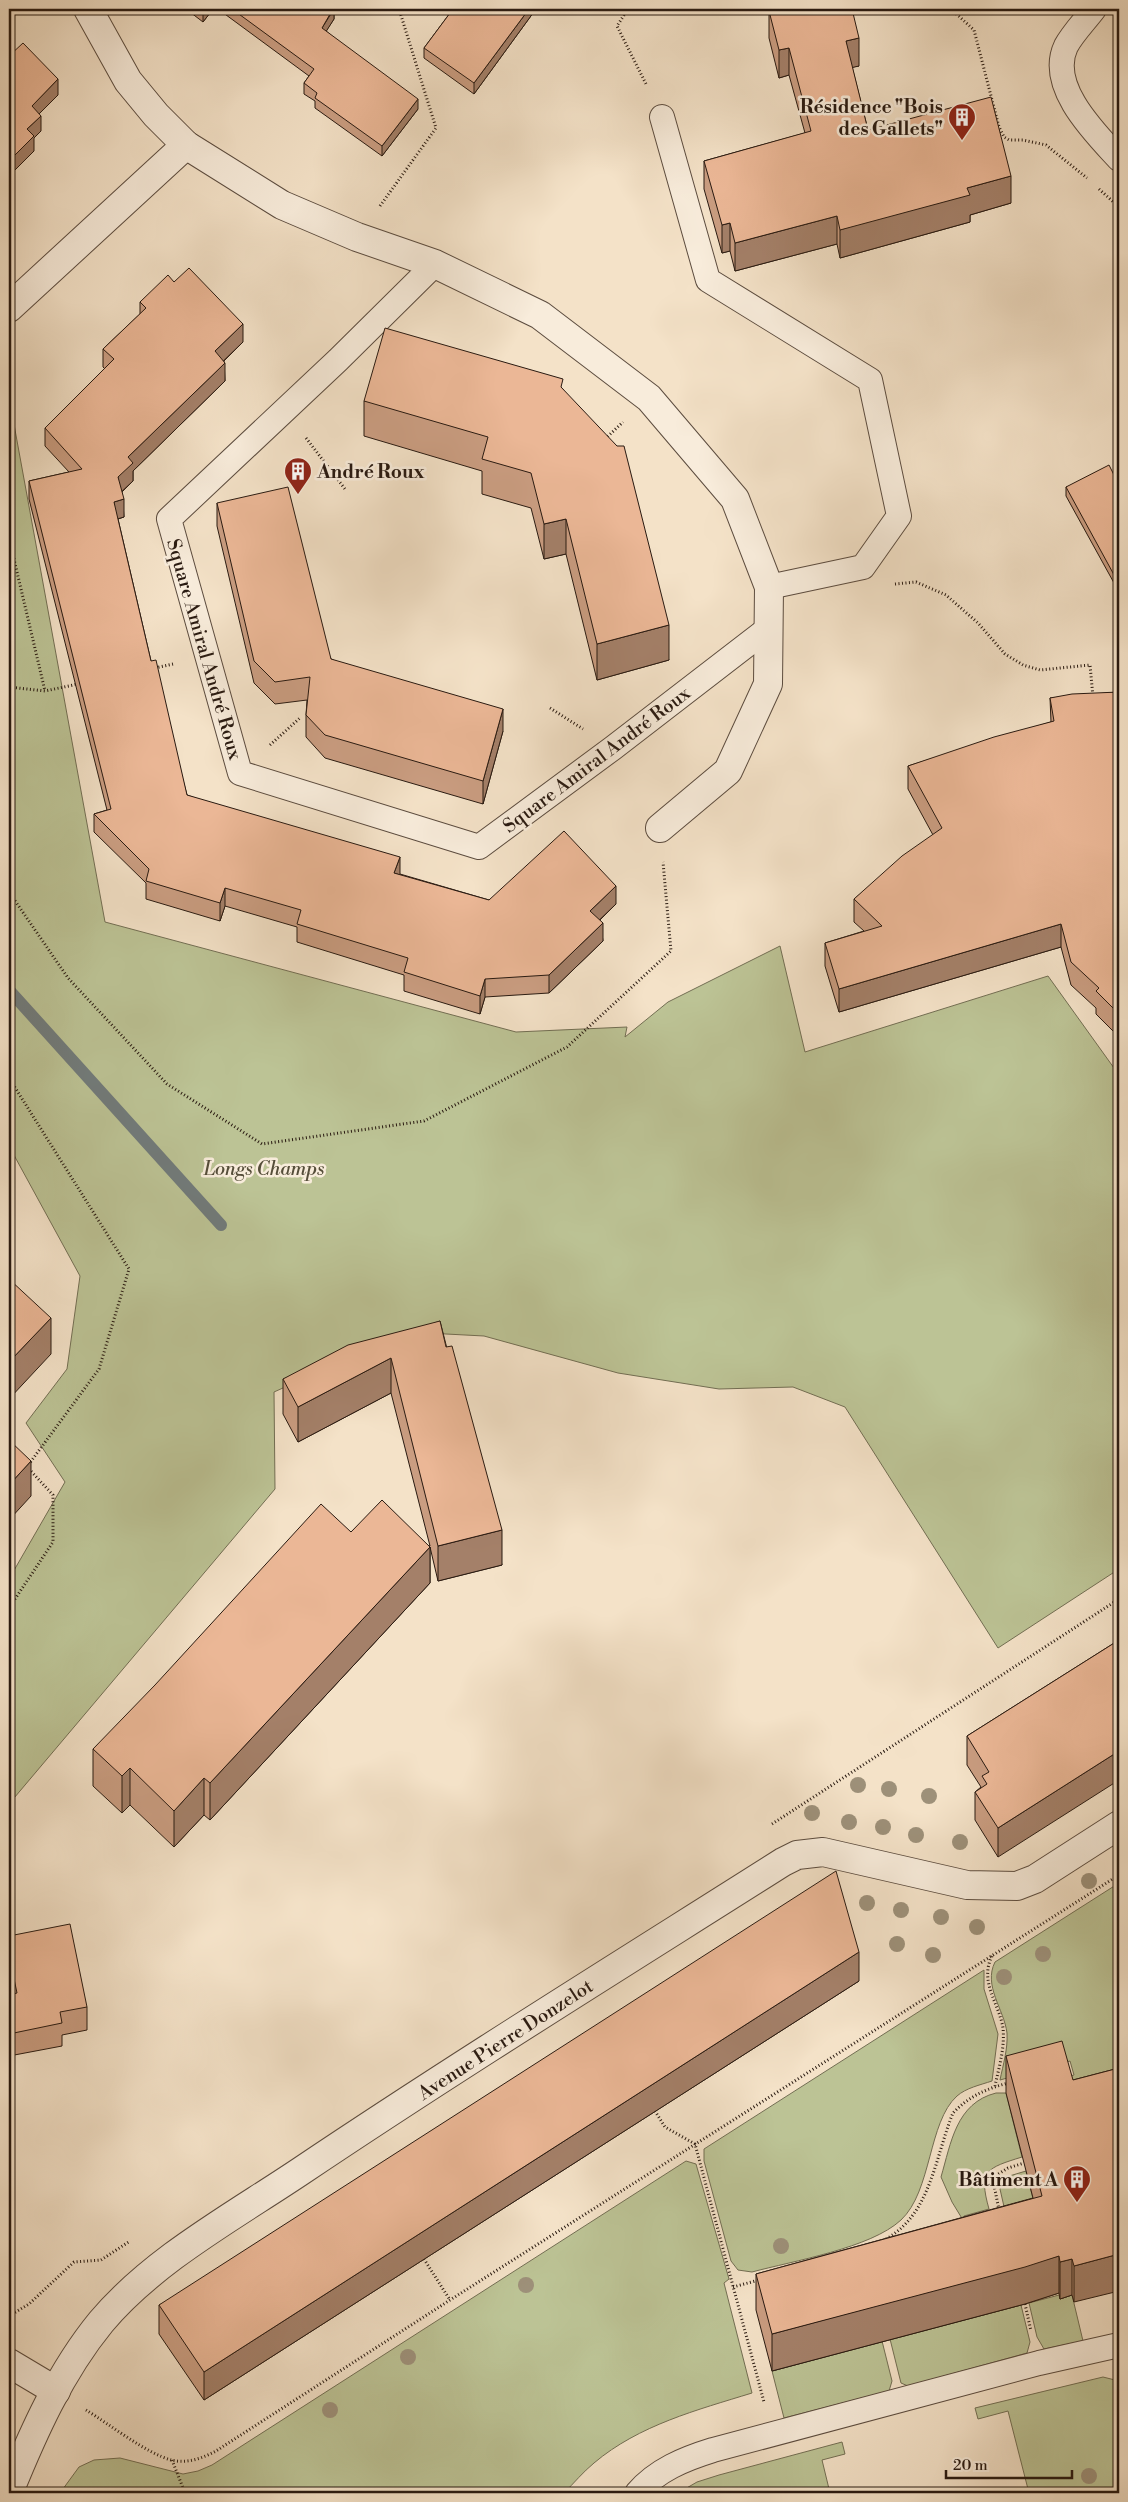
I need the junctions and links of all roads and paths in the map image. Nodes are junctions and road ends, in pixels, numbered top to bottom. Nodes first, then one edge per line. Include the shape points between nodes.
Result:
1 (88, 9) edge
2 (399, 9) edge
3 (628, 9) edge
4 (951, 9) edge
5 (1094, 9) edge
6 (662, 117) joint
7 (186, 145) junction
8 (1119, 160) edge
9 (1119, 207) edge
10 (357, 237) junction
11 (435, 264) junction
12 (9, 308) edge
13 (284, 410) junction
14 (345, 489) dead end
15 (9, 538) edge
16 (863, 567) junction
17 (769, 586) junction
18 (770, 627) junction
19 (208, 657) junction
20 (150, 669) edge
21 (83, 683) edge
22 (9, 687) edge
23 (45, 691) junction
24 (1094, 706) edge
25 (301, 717) dead end
26 (287, 729) dead end
27 (660, 828) joint
28 (9, 892) edge
29 (9, 1078) edge
30 (21, 1461) edge
31 (27, 1466) junction
32 (9, 1608) edge
33 (1119, 1825) edge
34 (1119, 1875) edge
35 (993, 1955) junction
36 (1013, 2082) edge
37 (995, 2086) junction
38 (650, 2104) edge
39 (695, 2144) junction
40 (1024, 2163) edge
41 (1001, 2216) edge
42 (879, 2243) edge
43 (420, 2252) edge
44 (762, 2279) edge
45 (734, 2287) junction
46 (450, 2300) junction
47 (1119, 2344) edge
48 (9, 2362) edge
49 (56, 2391) junction
50 (773, 2434) junction
51 (172, 2460) junction
52 (9, 2492) edge
53 (185, 2493) edge
54 (637, 2493) edge

1 - 7 street via 128,81
2 - 10 path via 436,128
3 - 6 path via 617,26
4 - 9 path via 974,30 1004,137 1046,145
5 - 8 lane via 1066,46 1061,62 1064,81 1090,127
6 - 16 lane via 708,280 870,380 899,516
7 - 10 street via 282,205
7 - 12 street
10 - 11 street
11 - 13 lane, Square Amiral André Roux
11 - 17 street via 540,315 649,398 735,499
13 - 14 path
13 - 19 lane, Square Amiral André Roux via 170,520
15 - 23 path
16 - 17 lane
16 - 24 path via 892,584 916,582 946,595 978,623 1005,654 1023,665 1040,670 1090,666
17 - 18 street
18 - 19 lane, Square Amiral André Roux via 480,846 240,773
18 - 27 street via 768,684 728,771
19 - 20 path
21 - 23 path
22 - 23 path
25 - 26 path
27 - 28 path via 670,951 567,1047 424,1121 262,1144 167,1084 68,978
29 - 31 path via 129,1269 99,1369
30 - 31 path
31 - 32 path via 53,1495 53,1542
33 - 49 street, Avenue Pierre Donzelot via 1017,1886 967,1885 823,1852 811,1852 783,1862 349,2139 173,2257 130,2292 102,2321
34 - 35 path
35 - 37 path via 987,1980 1000,2016 1004,2042
35 - 39 path
36 - 37 path
37 - 42 path via 963,2102 954,2114 920,2208 903,2228
38 - 39 path via 665,2127
39 - 45 path
39 - 46 path
40 - 41 path via 995,2176
43 - 46 path
44 - 45 path
45 - 50 path
46 - 51 path via 216,2451 201,2459
47 - 50 lane
48 - 49 street
49 - 51 path via 157,2454
49 - 52 street, Avenue Pierre Donzelot via 32,2434
50 - 54 lane via 688,2458 647,2482
51 - 53 path

